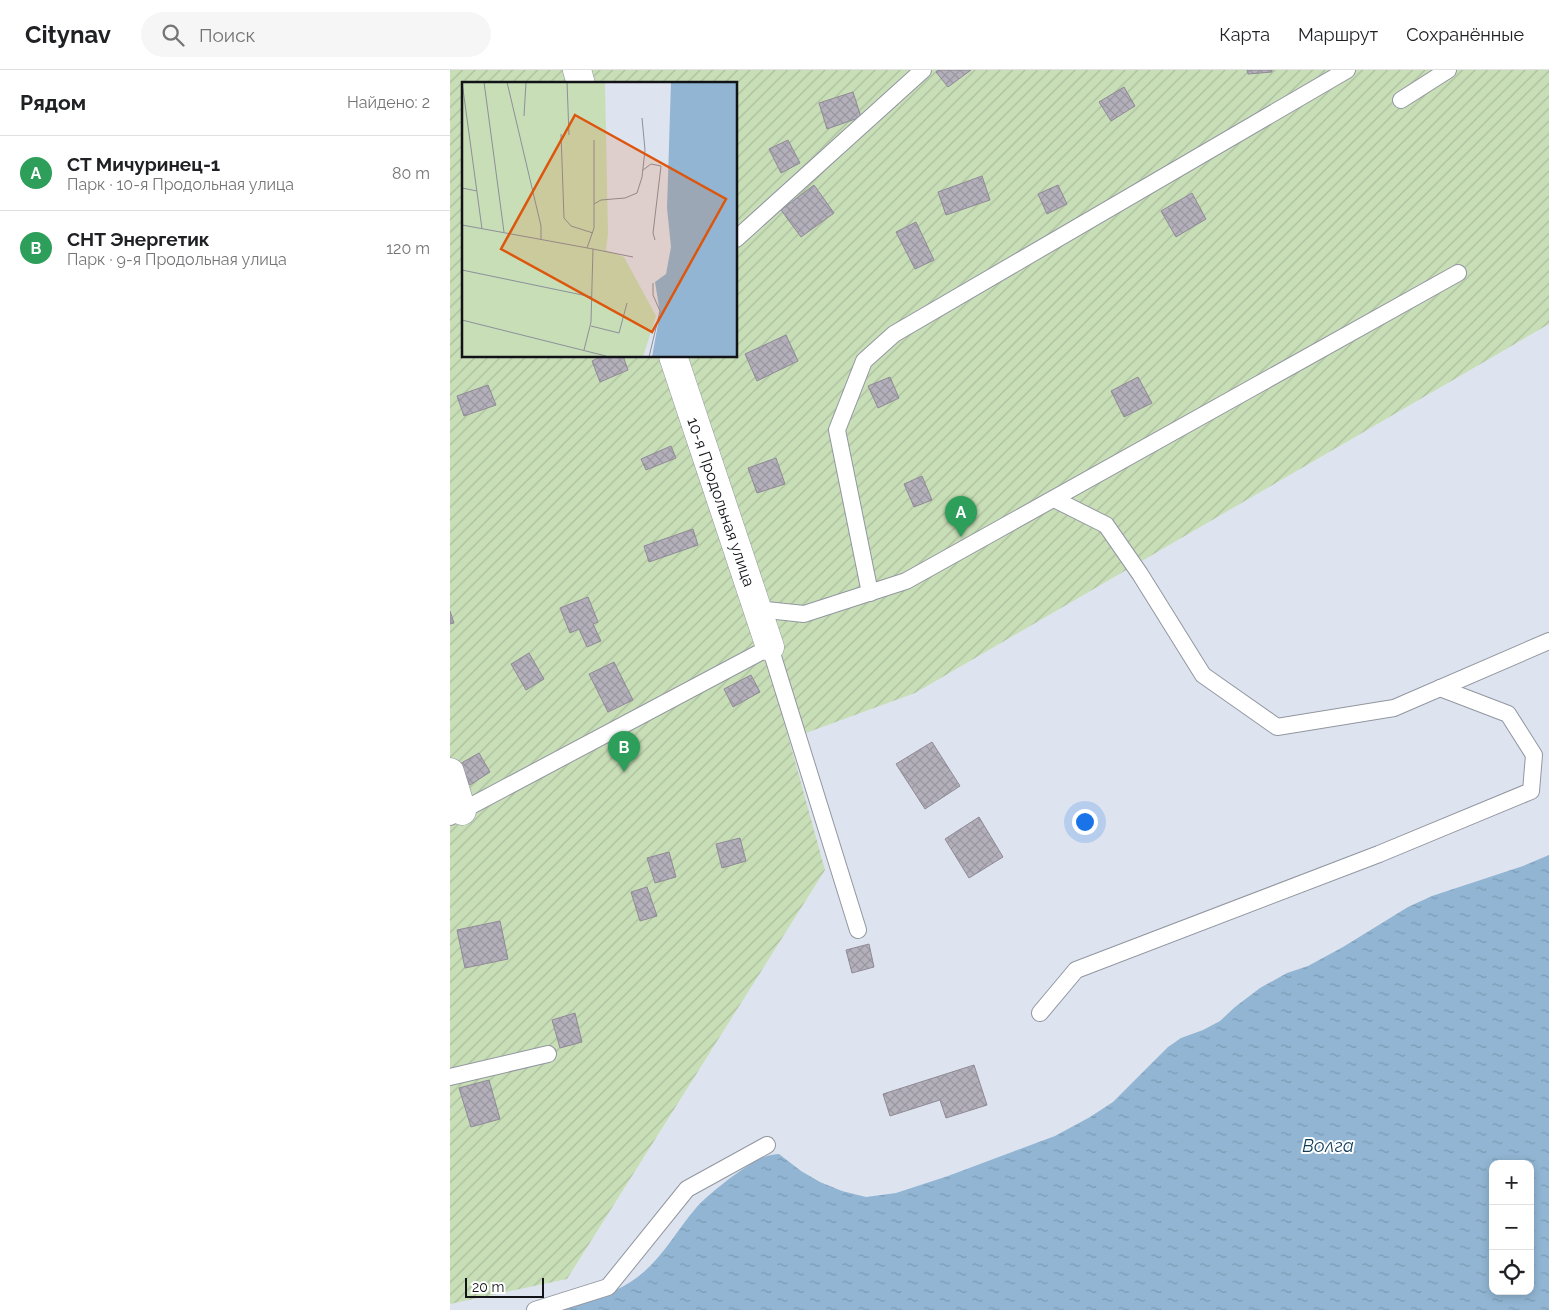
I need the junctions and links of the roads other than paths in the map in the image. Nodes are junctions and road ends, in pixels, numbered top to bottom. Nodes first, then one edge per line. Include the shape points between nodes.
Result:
1 (923, 70) edge
2 (1347, 70) edge
3 (1448, 70) edge
4 (1401, 100) dead end
5 (738, 237) edge
6 (1458, 273) dead end
7 (674, 358) edge
8 (1054, 499) junction
9 (870, 593) junction
10 (757, 609) junction
11 (1549, 641) edge
12 (770, 647) junction
13 (1440, 688) junction
14 (450, 772) edge
15 (456, 814) edge
16 (858, 930) dead end
17 (1040, 1013) dead end
18 (548, 1054) dead end
19 (450, 1077) edge
20 (767, 1145) dead end
21 (536, 1310) edge

1 - 5 lane
2 - 9 lane via 894,334 864,361 837,430
3 - 4 lane
6 - 8 lane
7 - 10 street, 10-я Продольная улица
8 - 9 lane via 906,581
8 - 13 lane via 1106,525 1203,674 1277,727 1394,708
9 - 10 lane via 804,614
10 - 12 street, 10-я Продольная улица
11 - 13 lane
12 - 15 lane
12 - 16 lane
13 - 17 lane via 1508,714 1534,755 1531,791 1379,854 1076,970
14 - 15 street
18 - 19 lane
20 - 21 lane via 687,1190 608,1287

